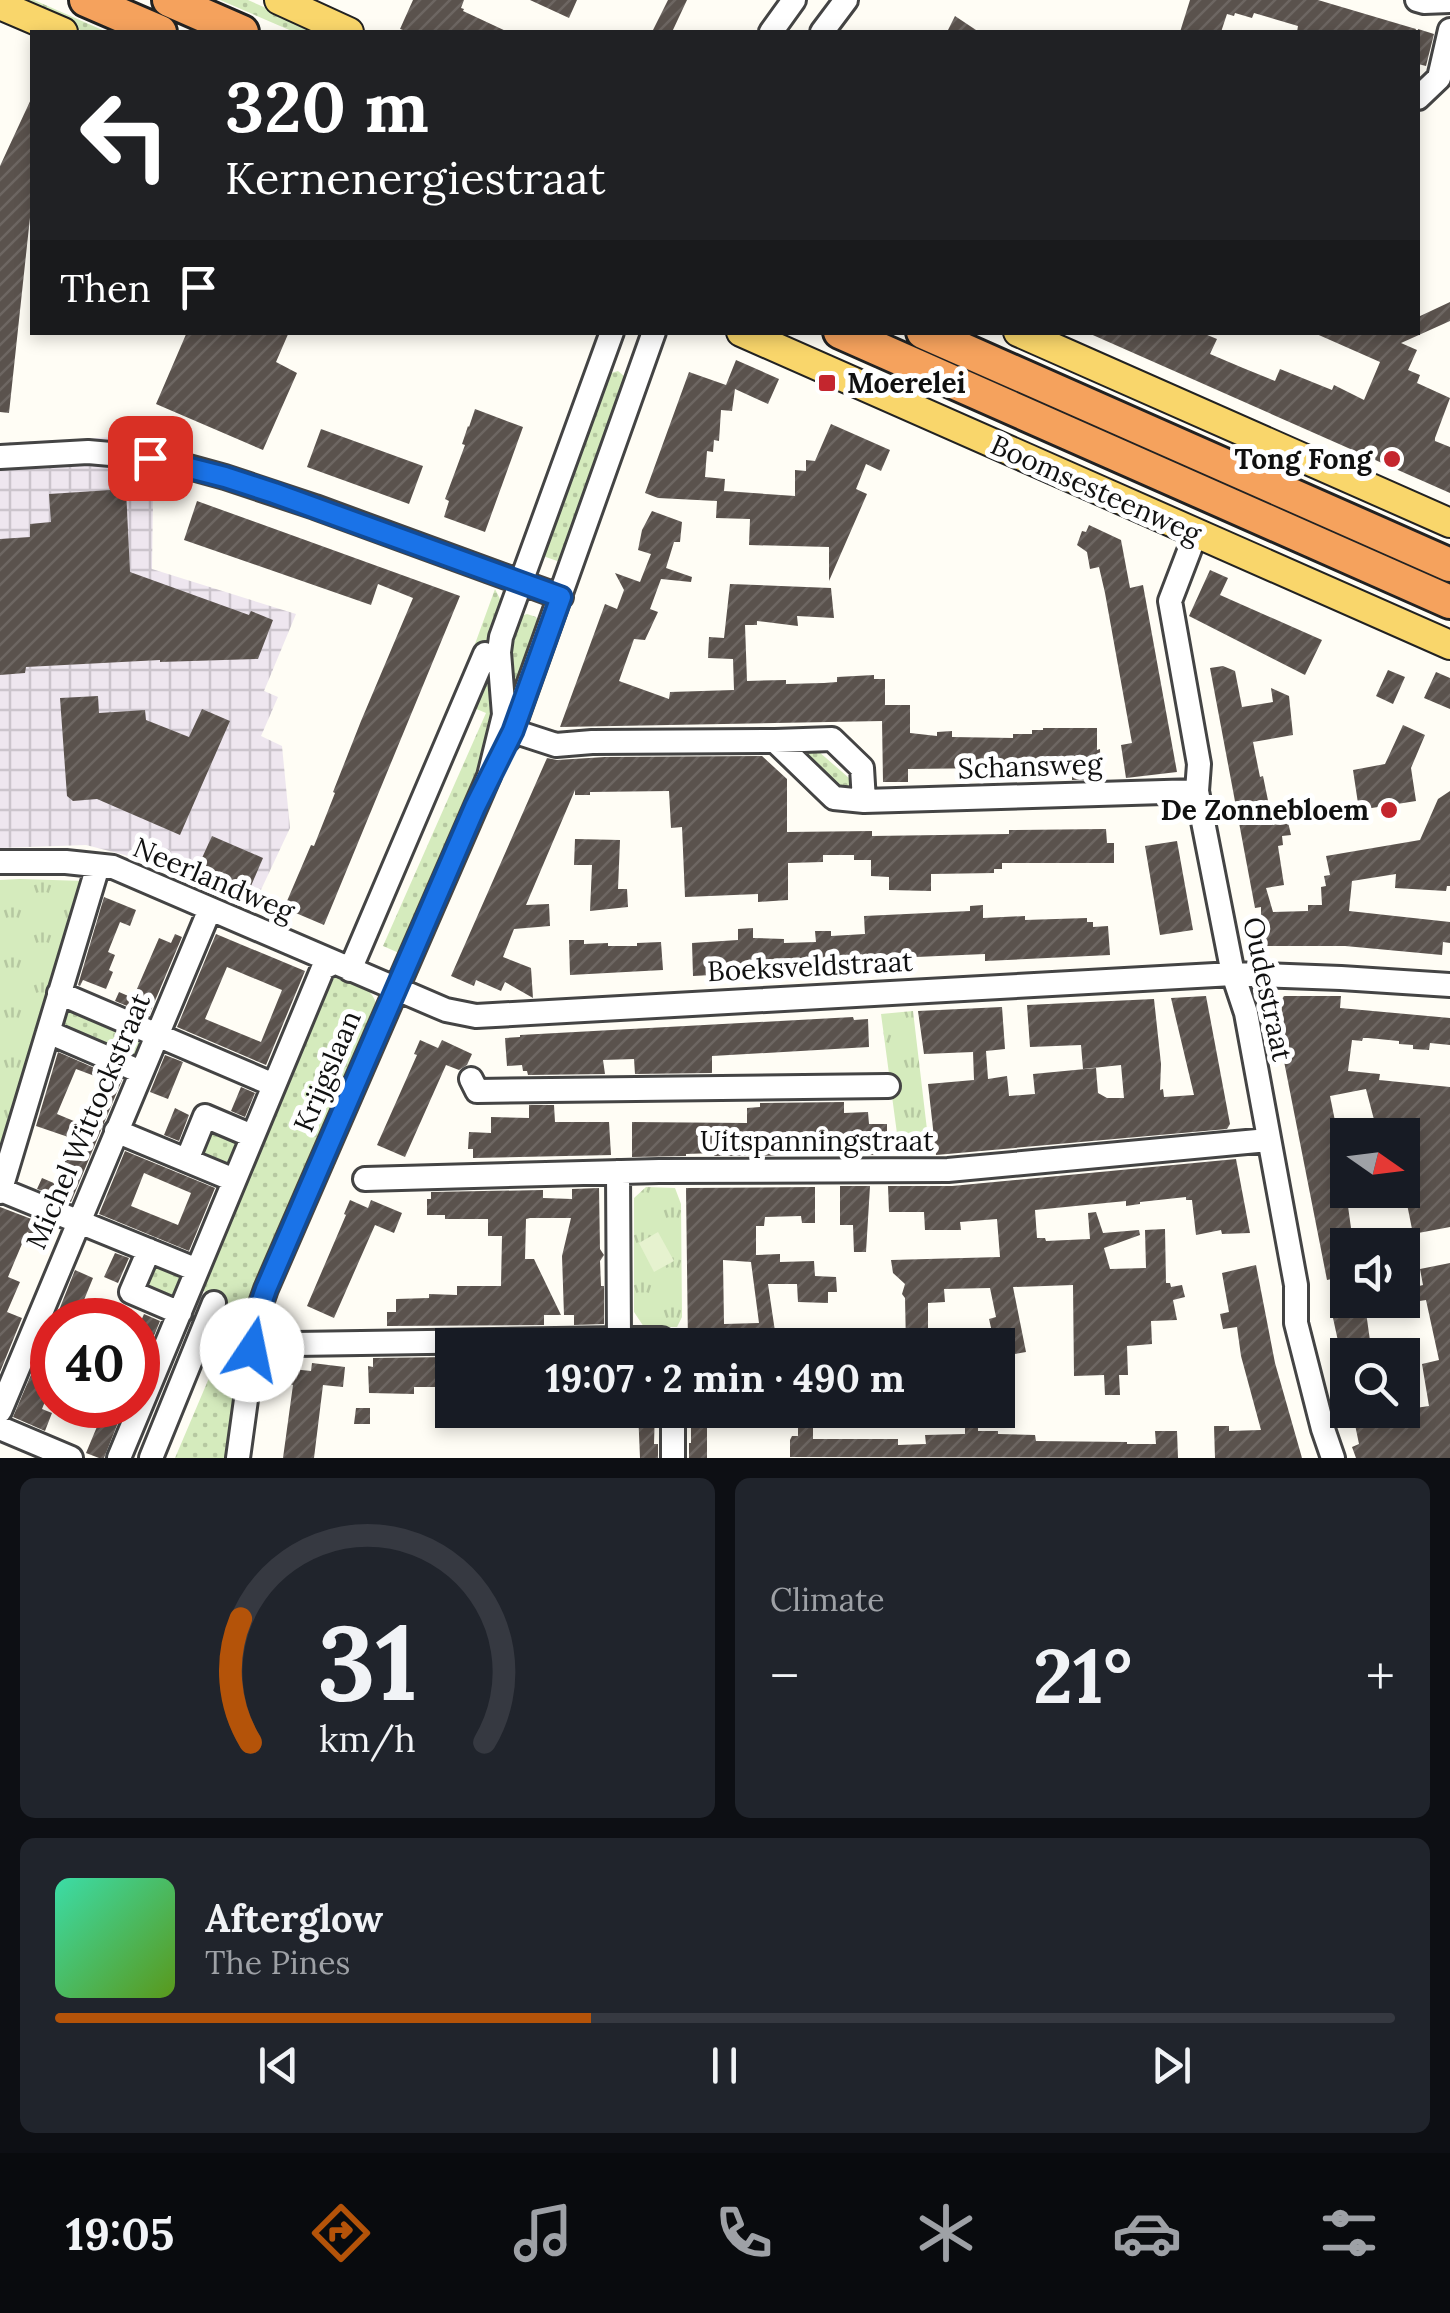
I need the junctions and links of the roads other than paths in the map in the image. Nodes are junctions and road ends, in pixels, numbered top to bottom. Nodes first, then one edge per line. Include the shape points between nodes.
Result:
1 (86, 0) edge
2 (168, 0) edge
3 (278, 0) edge
4 (796, 0) edge
5 (846, 0) edge
6 (1417, 0) edge
7 (1450, 1) edge
8 (0, 4) edge
9 (58, 30) edge
10 (155, 30) edge
11 (237, 30) edge
12 (346, 30) edge
13 (773, 30) edge
14 (824, 30) edge
15 (1450, 30) edge
16 (1420, 96) edge
17 (611, 335) edge
18 (653, 335) edge
19 (749, 335) edge
20 (847, 335) edge
21 (930, 335) edge
22 (1025, 335) edge
23 (0, 458) edge
24 (1450, 523) edge
25 (1196, 533) junction
26 (1450, 565) edge
27 (520, 582) junction
28 (561, 597) junction
29 (1450, 602) edge
30 (1450, 645) edge
31 (485, 654) dead end
32 (513, 731) junction
33 (775, 741) junction
34 (489, 776) junction
35 (1197, 791) junction
36 (864, 801) junction
37 (0, 862) edge
38 (98, 866) junction
39 (210, 909) junction
40 (342, 966) junction
41 (1232, 974) junction
42 (1450, 985) edge
43 (395, 989) junction
44 (59, 993) junction
45 (48, 1032) junction
46 (157, 1034) junction
47 (141, 1072) junction
48 (471, 1080) dead end
49 (274, 1085) junction
50 (888, 1086) dead end
51 (116, 1131) junction
52 (252, 1136) junction
53 (1268, 1140) junction
54 (187, 1160) junction
55 (618, 1172) junction
56 (364, 1179) dead end
57 (234, 1180) junction
58 (0, 1191) edge
59 (78, 1221) junction
60 (148, 1250) junction
61 (197, 1270) junction
62 (214, 1303) dead end
63 (180, 1313) junction
64 (620, 1328) edge
65 (435, 1342) edge
66 (295, 1344) dead end
67 (0, 1412) edge
68 (0, 1428) edge
69 (673, 1428) edge
70 (72, 1458) edge
71 (119, 1458) edge
72 (151, 1458) edge
73 (238, 1458) edge
74 (673, 1458) edge
75 (1333, 1458) edge

1 - 10 highway
2 - 11 highway
3 - 12 main road
4 - 13 street
4 - 14 street
5 - 14 street
6 - 7 street
8 - 9 main road
15 - 16 street via 1440,78
17 - 27 street, Krijgslaan
18 - 28 street, Krijgslaan
19 - 25 main road, Boomsesteenweg
20 - 29 highway
21 - 26 highway
22 - 24 main road
23 - 27 street via 88,452 156,458
25 - 30 main road, Boomsesteenweg
25 - 35 street, Oudestraat via 1170,602 1199,764
27 - 28 street
27 - 34 street, Krijgslaan via 499,652 504,715
28 - 32 street, Krijgslaan
31 - 40 street, Krijgslaan
32 - 33 street via 556,745
32 - 34 street, Krijgslaan
33 - 36 street, Schansweg via 834,798
33 - 36 street via 832,738 862,768
34 - 43 street, Krijgslaan
35 - 36 street, Schansweg
35 - 41 street, Oudestraat
37 - 38 street, Neerlandweg
38 - 39 street, Neerlandweg
38 - 44 street
39 - 40 street, Neerlandweg
39 - 46 street, Michel Wittockstraat
40 - 43 street, Neerlandweg
40 - 49 street, Krijgslaan via 323,968
41 - 42 street, Boeksveldstraat
41 - 43 street, Boeksveldstraat via 476,1016
41 - 53 street, Oudestraat via 1246,1013
43 - 73 street, Krijgslaan via 262,1300
44 - 45 street
44 - 46 street
45 - 47 street
45 - 58 street
46 - 47 street, Michel Wittockstraat
46 - 49 street
47 - 51 street, Michel Wittockstraat
48 - 50 street via 477,1091
49 - 52 street, Krijgslaan
51 - 54 street
51 - 59 street, Michel Wittockstraat
52 - 54 street via 205,1116
52 - 57 street, Krijgslaan
53 - 55 street, Uitspanningstraat via 948,1170
53 - 75 street, Oudestraat via 1296,1285 1296,1323
54 - 57 street
55 - 56 street, Uitspanningstraat
55 - 64 street
57 - 61 street, Krijgslaan
58 - 59 street
59 - 60 street
59 - 67 street, Michel Wittockstraat
60 - 61 street
60 - 63 street via 131,1292
61 - 63 street, Krijgslaan
62 - 72 street
63 - 71 street, Krijgslaan
65 - 66 street
68 - 70 street
69 - 74 street

